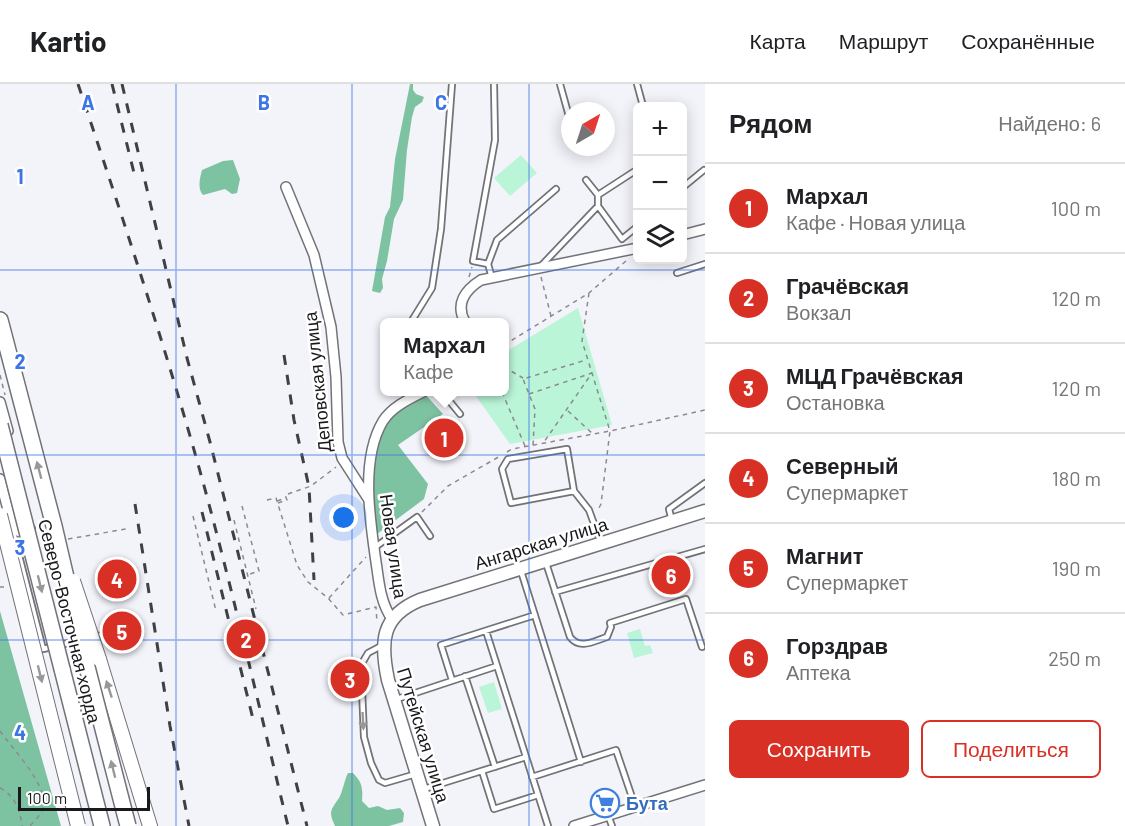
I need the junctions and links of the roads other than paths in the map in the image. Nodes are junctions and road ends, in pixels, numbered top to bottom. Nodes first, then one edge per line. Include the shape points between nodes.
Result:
1 (452, 84) edge
2 (494, 84) edge
3 (560, 84) edge
4 (637, 84) edge
5 (565, 102) edge
6 (643, 102) edge
7 (705, 170) edge
8 (633, 172) edge
9 (586, 180) dead end
10 (687, 185) edge
11 (286, 187) dead end
12 (556, 189) dead end
13 (598, 195) junction
14 (598, 206) junction
15 (705, 229) edge
16 (633, 230) edge
17 (687, 234) edge
18 (622, 239) junction
19 (633, 249) edge
20 (627, 251) junction
21 (488, 264) junction
22 (705, 264) edge
23 (539, 268) junction
24 (677, 273) dead end
25 (492, 278) junction
26 (413, 318) edge
27 (463, 318) edge
28 (0, 320) edge
29 (416, 396) edge
30 (445, 396) edge
31 (0, 402) edge
32 (460, 414) dead end
33 (0, 425) edge
34 (0, 479) edge
35 (705, 483) edge
36 (574, 491) junction
37 (369, 500) junction
38 (705, 511) edge
39 (0, 515) edge
40 (672, 521) junction
41 (11, 526) junction
42 (54, 526) junction
43 (430, 536) dead end
44 (601, 543) junction
45 (374, 548) junction
46 (705, 549) edge
47 (545, 561) junction
48 (520, 568) junction
49 (555, 592) junction
50 (535, 615) junction
51 (392, 619) junction
52 (486, 631) junction
53 (113, 632) dead end
54 (383, 645) junction
55 (702, 647) dead end
56 (497, 666) junction
57 (465, 676) junction
58 (452, 680) junction
59 (394, 700) junction
60 (526, 757) junction
61 (581, 762) junction
62 (495, 767) junction
63 (482, 771) junction
64 (416, 774) junction
65 (532, 777) junction
66 (705, 785) edge
67 (422, 790) junction
68 (538, 795) junction
69 (635, 807) junction
70 (608, 815) junction
71 (78, 826) edge
72 (102, 826) edge
73 (128, 826) edge
74 (150, 826) edge
75 (433, 826) edge
76 (548, 826) edge
77 (574, 826) edge
78 (612, 826) edge

1 - 26 lane via 441,229 432,288
2 - 21 lane via 495,140 473,261
3 - 5 lane
4 - 6 lane
7 - 10 lane
8 - 13 lane
9 - 13 lane
11 - 37 street, Деповская улица via 314,255 331,327 338,442 343,461
12 - 21 lane via 497,240
13 - 14 lane
14 - 18 lane
14 - 23 lane
15 - 17 street
16 - 18 lane
18 - 20 lane
19 - 20 street
20 - 23 street
21 - 25 lane
22 - 24 lane
23 - 25 street
25 - 27 street via 481,280 466,292 460,310
42 -> 28 main road, Северо-Восточная хорда
29 - 37 street, Новая улица via 397,407 383,422 372,459
30 - 32 lane
31 - 41 street via 31,520 28,530 22,533
33 -> 72 main road, Северо-Восточная хорда, bridge
34 - 41 street
35 - 40 lane via 669,509
36 - 36 lane via 567,449 508,459 502,469 511,503
36 - 44 lane via 589,510
37 - 45 street, Новая улица
38 - 40 street, Ангарская улица
39 -> 71 main road, bridge
40 - 44 street, Ангарская улица
41 - 53 lane via 43,649
73 -> 42 main road, Северо-Восточная хорда, bridge
74 -> 42 main road, bridge
43 - 45 lane via 417,517
44 - 47 street, Ангарская улица
45 - 51 street, Новая улица via 384,605
46 - 49 lane
47 - 48 street, Ангарская улица
47 - 49 lane
48 - 50 lane
48 - 51 street, Ангарская улица via 408,604
49 - 55 lane via 576,644 607,637 610,623 686,599
50 - 52 lane
50 - 61 lane
51 - 54 street, Путейская улица
52 - 56 lane
52 - 58 lane via 441,645
54 - 59 street, Путейская улица
54 -> 64 lane via 368,653 361,665 364,737 379,780 386,783
56 - 57 lane
56 - 60 lane
57 - 58 lane
57 - 62 lane
58 - 59 lane
59 - 64 street, Путейская улица
60 - 62 lane
60 - 65 lane
61 - 65 lane
61 - 69 lane via 616,750
62 - 63 lane
63 - 67 lane
63 - 68 lane via 494,809
64 - 67 street, Путейская улица
65 - 68 lane
66 - 69 street
67 - 75 street, Путейская улица
68 - 76 lane
69 - 70 street
70 - 77 street
70 - 78 lane

